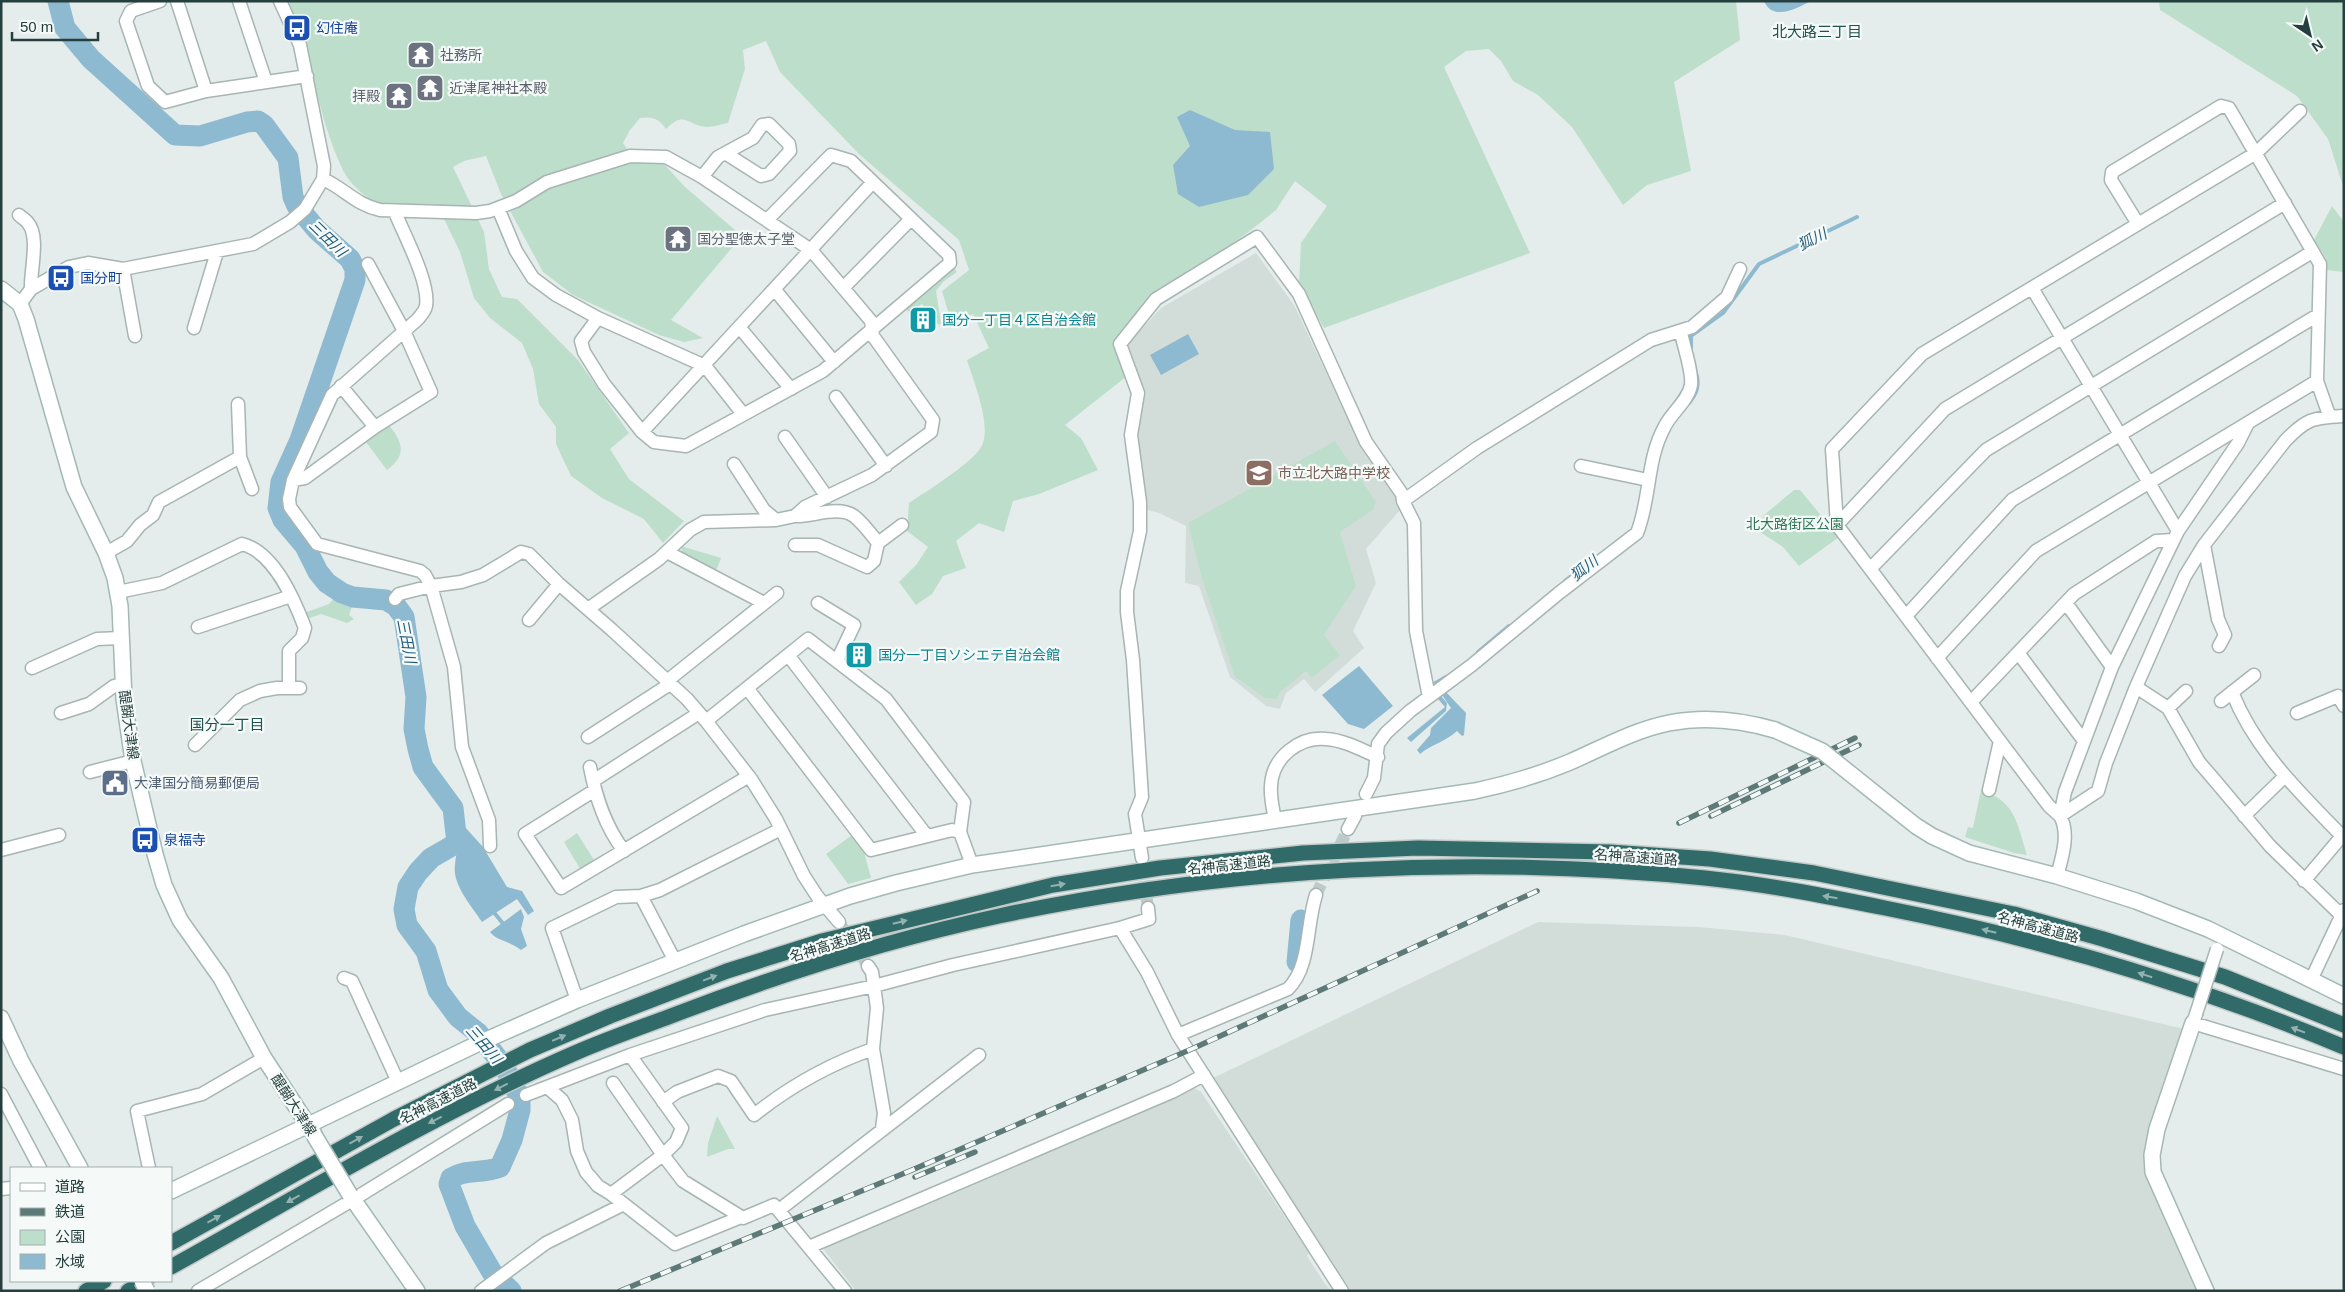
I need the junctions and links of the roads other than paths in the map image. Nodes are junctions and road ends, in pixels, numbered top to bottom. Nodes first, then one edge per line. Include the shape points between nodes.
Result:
1 (160, 1) edge
2 (177, 1) edge
3 (238, 1) edge
4 (280, 1) edge
5 (306, 76) junction
6 (266, 82) junction
7 (206, 91) junction
8 (2300, 111) dead end
9 (725, 152) junction
10 (2256, 153) junction
11 (702, 177) junction
12 (323, 179) junction
13 (873, 182) junction
14 (2285, 204) junction
15 (498, 208) junction
16 (395, 212) junction
17 (19, 216) dead end
18 (912, 219) junction
19 (767, 220) junction
20 (2138, 224) junction
21 (812, 250) junction
22 (217, 252) junction
23 (2312, 252) junction
24 (368, 264) dead end
25 (123, 269) junction
26 (1740, 269) dead end
27 (843, 288) junction
28 (2032, 288) junction
29 (1, 289) edge
30 (31, 289) junction
31 (775, 290) junction
32 (20, 304) junction
33 (2318, 315) junction
34 (598, 318) junction
35 (194, 328) dead end
36 (740, 328) junction
37 (872, 330) junction
38 (404, 331) junction
39 (1680, 332) junction
40 (135, 336) dead end
41 (2062, 338) junction
42 (834, 362) junction
43 (705, 366) junction
44 (2317, 382) junction
45 (341, 386) junction
46 (2091, 386) junction
47 (791, 389) junction
48 (836, 397) dead end
49 (238, 404) dead end
50 (743, 414) junction
51 (2329, 415) junction
52 (2344, 416) edge
53 (2248, 423) junction
54 (376, 427) junction
55 (642, 432) junction
56 (2120, 435) junction
57 (785, 437) dead end
58 (240, 457) junction
59 (734, 464) dead end
60 (886, 466) junction
61 (1581, 466) dead end
62 (294, 480) junction
63 (1648, 480) junction
64 (2149, 483) junction
65 (252, 489) dead end
66 (827, 497) junction
67 (1403, 501) junction
68 (795, 516) junction
69 (776, 520) junction
70 (902, 525) dead end
71 (1837, 525) junction
72 (2175, 536) junction
73 (878, 543) junction
74 (796, 545) dead end
75 (2204, 545) junction
76 (667, 552) junction
77 (106, 553) junction
78 (1870, 569) junction
79 (559, 584) junction
80 (431, 586) junction
81 (118, 592) junction
82 (777, 593) dead end
83 (290, 596) junction
84 (396, 599) dead end
85 (764, 603) junction
86 (818, 603) dead end
87 (2066, 603) junction
88 (588, 609) junction
89 (1906, 616) junction
90 (529, 620) dead end
91 (198, 627) dead end
92 (121, 638) junction
93 (2219, 646) dead end
94 (2019, 654) junction
95 (788, 655) junction
96 (1937, 658) junction
97 (837, 661) junction
98 (2112, 667) junction
99 (32, 668) dead end
100 (2254, 675) dead end
101 (669, 683) junction
102 (123, 684) junction
103 (2136, 687) junction
104 (747, 688) junction
105 (2186, 691) dead end
106 (2232, 692) junction
107 (1429, 697) junction
108 (2221, 701) dead end
109 (1971, 702) junction
110 (2344, 706) edge
111 (2168, 708) junction
112 (61, 713) dead end
113 (2297, 713) dead end
114 (703, 717) junction
115 (588, 737) dead end
116 (2000, 740) junction
117 (2084, 741) junction
118 (195, 745) dead end
119 (1378, 756) junction
120 (133, 761) junction
121 (590, 767) dead end
122 (90, 772) dead end
123 (749, 776) junction
124 (2284, 777) junction
125 (594, 786) junction
126 (1989, 790) dead end
127 (1366, 794) dead end
128 (1355, 816) dead end
129 (2060, 816) junction
130 (2244, 816) junction
131 (1275, 820) junction
132 (781, 829) junction
133 (1348, 829) tunnel mouth
134 (960, 832) junction
135 (59, 835) dead end
136 (927, 836) junction
137 (1140, 839) junction
138 (490, 846) dead end
139 (1, 850) edge
140 (624, 851) junction
141 (1142, 858) tunnel mouth
142 (972, 865) junction
143 (2057, 876) junction
144 (2304, 881) junction
145 (1316, 895) tunnel mouth
146 (640, 896) junction
147 (826, 906) junction
148 (1148, 908) dead end
149 (2342, 912) edge
150 (839, 922) tunnel mouth
151 (1120, 928) junction
152 (2220, 942) junction
153 (675, 961) junction
154 (868, 966) tunnel mouth
155 (344, 978) dead end
156 (2311, 980) junction
157 (874, 986) junction
158 (2344, 996) edge
159 (576, 1000) junction
160 (1, 1018) edge
161 (2195, 1019) junction
162 (2344, 1025) edge
163 (1178, 1035) junction
164 (2344, 1047) edge
165 (873, 1049) junction
166 (630, 1055) junction
167 (979, 1055) dead end
168 (264, 1058) junction
169 (2344, 1069) edge
170 (1204, 1076) junction
171 (398, 1082) junction
172 (613, 1083) dead end
173 (547, 1087) junction
174 (1, 1094) edge
175 (526, 1095) dead end
176 (663, 1102) junction
177 (508, 1104) dead end
178 (882, 1129) junction
179 (311, 1130) junction
180 (663, 1155) junction
181 (39, 1167) edge
182 (77, 1167) edge
183 (150, 1167) edge
184 (172, 1191) edge
185 (611, 1194) junction
186 (352, 1197) junction
187 (624, 1204) junction
188 (779, 1210) junction
189 (741, 1217) junction
190 (172, 1242) edge
191 (809, 1247) junction
192 (172, 1266) edge
193 (102, 1282) edge
194 (144, 1282) edge
195 (86, 1291) edge
196 (128, 1291) edge
197 (198, 1291) edge
198 (417, 1291) edge
199 (481, 1291) edge
200 (845, 1291) edge
201 (1342, 1291) edge
202 (2206, 1291) edge

1 - 7 street via 131,11 126,21 148,86 166,102
2 - 7 street
3 - 6 street
4 - 5 street via 300,45
5 - 6 street
5 - 12 street via 324,166
6 - 7 street
8 - 10 street
9 - 9 street via 752,138 762,125 769,124 789,144 790,151 769,174 761,176
9 - 11 street
10 - 14 street
10 - 20 street
10 - 20 street via 2229,108 2221,106 2112,172 2111,180
11 - 15 street via 666,157 630,156 547,182 521,199
11 - 19 street
12 - 16 street via 364,206
12 - 22 street via 301,213 253,244
13 - 18 street
13 - 19 street via 851,161 831,154
13 - 21 street
14 - 23 street
14 - 41 street
15 - 16 street via 476,212
15 - 34 street via 516,251 533,278
16 - 38 street via 427,296 426,309
17 - 30 street via 28,222 35,243
18 - 27 street
18 - 37 street via 949,255 950,263
19 - 21 street
20 - 28 street
21 - 27 street
21 - 31 street
22 - 25 street
22 - 35 street
23 - 33 street via 2320,264
23 - 46 street
24 - 38 street
25 - 30 street via 88,263 69,267
25 - 40 street
26 - 39 street via 1727,297 1718,307
27 - 37 street via 871,321
28 - 41 street
28 - 71 street via 1922,354 1832,449
29 - 32 street
30 - 32 street
31 - 36 street
31 - 42 street
32 - 77 street, 醍醐大津線 via 74,486
33 - 44 street
33 - 56 street
34 - 43 street
34 - 55 street via 581,341 584,352 604,384
36 - 43 street
36 - 47 street
37 - 42 street
37 - 60 street via 873,336 933,420 931,432
38 - 45 street
38 - 54 street via 431,392
39 - 63 street via 1692,382 1688,394 1656,443
39 - 67 street via 1651,340 1477,448
41 - 46 street
41 - 71 street via 1945,409
42 - 47 street
43 - 50 street
43 - 55 street
44 - 51 street
44 - 53 street
45 - 54 street
45 - 62 street via 326,405
46 - 56 street
46 - 78 street via 1986,450
47 - 50 street
48 - 60 street
49 - 58 street
50 - 55 street via 686,446 654,442
51 - 52 street
51 - 75 street via 2309,421 2285,441
53 - 64 street
53 - 72 street
54 - 62 street via 305,478
56 - 64 street
56 - 89 street via 2012,500
57 - 66 street
58 - 65 street
58 - 77 street via 159,502 153,515 127,541
59 - 69 street via 764,510
60 - 66 street
61 - 63 street
62 - 80 street via 290,507 317,544 420,571
63 - 107 street via 1643,518 1637,533
64 - 72 street
64 - 96 street via 2036,551
66 - 68 street via 805,507
67 - 107 street via 1414,523 1416,631
67 - 137 street via 1402,494 1366,442 1299,294 1257,237 1156,300 1120,344 1138,393 1131,435 1140,502 1140,531 1127,591 1127,612 1142,797 1135,814
68 - 69 street
68 - 73 street via 848,513
69 - 76 street via 704,522 690,530
70 - 73 street
71 - 78 street
72 - 87 street via 2156,541 2074,594
72 - 98 street
73 - 74 street via 874,561 867,567 818,545
75 - 93 street via 2218,619 2225,635
75 - 103 street via 2185,576
76 - 85 street
76 - 88 street
77 - 81 street, 醍醐大津線
78 - 89 street
79 - 80 street via 529,554 521,552 483,574 461,582
79 - 88 street
79 - 90 street
80 - 84 street via 399,594
80 - 138 street via 454,667 462,747 489,820
81 - 83 street via 162,583 242,544 250,546 276,568
81 - 92 street, 醍醐大津線
82 - 85 street
83 - 91 street
83 - 118 street via 305,628 302,638 289,651 295,688 260,691 240,700
85 - 101 street
86 - 97 street via 854,625
87 - 94 street
87 - 98 street
88 - 101 street
89 - 96 street
92 - 99 street via 97,639
92 - 102 street, 醍醐大津線
94 - 109 street
94 - 117 street
95 - 97 street via 808,639
95 - 104 street
95 - 136 street
96 - 109 street
97 - 134 street via 886,698 964,802
98 - 117 street
100 - 106 street
101 - 114 street
101 - 115 street
102 - 112 street via 114,686 89,704
102 - 120 street, 醍醐大津線
103 - 111 street
103 - 129 street via 2098,791
104 - 114 street
104 - 136 street via 871,850
105 - 111 street
106 - 108 street
106 - 124 street via 2250,727
107 - 119 street via 1386,733 1378,744
109 - 116 street
110 - 113 street via 2338,696
111 - 130 street via 2199,762
114 - 123 street
114 - 125 street
116 - 126 street
116 - 129 street
117 - 129 street via 2065,792
119 - 127 street via 1374,778
119 - 131 street via 1326,739 1298,744 1284,754 1270,784
120 - 122 street
120 - 168 street, 醍醐大津線 via 155,854 174,910 221,978
121 - 125 street
123 - 132 street
123 - 140 street
124 - 130 street
124 - 144 street via 2342,836
125 - 140 street via 610,832
125 - 140 street via 525,834 562,888
128 - 133 street
129 - 143 street via 2064,842
130 - 144 street
131 - 137 street
131 - 143 street, bridge via 1493,787 1546,771 1625,736 1668,723 1731,720 1775,730 1822,751 1916,826 1949,844 1968,853
132 - 146 street via 660,890
132 - 147 street via 799,867
134 - 136 street via 952,830
134 - 142 street
135 - 139 street
137 - 141 street
137 - 142 street
142 - 147 street via 896,882
143 - 152 street via 2136,902
144 - 149 street
145 - 163 street via 1301,971 1296,981 1288,989
146 - 153 street
146 - 159 street via 616,897 552,928
147 - 150 street
147 - 153 street
148 - 151 street via 1149,919
149 - 156 street
151 - 157 street
151 - 163 street via 1147,972
152 - 156 street
152 - 161 street, bridge
153 - 159 street
154 - 157 street
155 - 171 street via 352,981
156 - 158 street
157 - 165 street via 878,1008
157 - 166 street via 765,1010
159 - 171 street
160 - 182 street
161 - 169 street
161 - 202 street via 2153,1145 2152,1165 2157,1186
190 -> 162 highway, 名神高速道路 via 467,1082 610,1016 822,941 1053,885 1160,868 1303,854 1418,848 1601,851 1710,859 1862,882 2014,914 2225,978
163 - 170 street
164 -> 192 highway, 名神高速道路 via 2218,999 2101,961 1950,921 1838,898 1708,878 1517,867 1310,873 1125,894 1000,916 869,949 741,989 581,1050 523,1076 427,1124
165 - 176 street via 779,1095 754,1115 731,1081 718,1076 677,1092
165 - 178 street via 884,1113
166 - 173 street
166 - 176 street
167 - 178 street
168 - 179 street, 醍醐大津線
168 - 183 street via 202,1094 136,1111
170 - 191 street
170 - 201 street
171 - 179 street
172 - 180 street
173 - 175 street
173 - 185 street via 562,1100 572,1120 577,1151 586,1172 598,1186
174 - 181 street
176 - 180 street via 682,1128 676,1142
177 - 186 street
178 - 188 street
179 - 184 street
179 - 186 street, 醍醐大津線, bridge
180 - 185 street
180 - 189 street via 683,1181
185 - 187 street
186 - 197 street
186 - 198 street, 醍醐大津線
187 - 189 street via 675,1244
187 - 199 street via 546,1243
188 - 189 street via 774,1205
188 - 191 street
191 - 200 street
193 - 195 highway
194 - 196 highway

